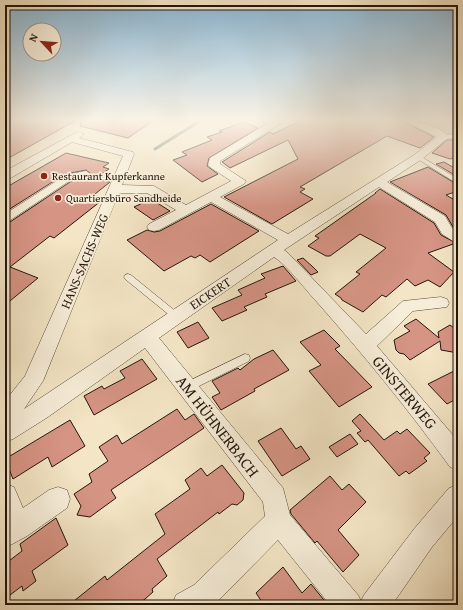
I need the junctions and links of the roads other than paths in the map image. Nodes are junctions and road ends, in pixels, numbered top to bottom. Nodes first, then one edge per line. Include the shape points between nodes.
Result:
1 (53, 149) edge
2 (115, 149) edge
3 (232, 149) edge
4 (431, 149) edge
5 (418, 158) junction
6 (86, 174) dead end
7 (5, 176) edge
8 (378, 182) junction
9 (458, 182) edge
10 (115, 189) junction
11 (211, 197) junction
12 (186, 210) junction
13 (5, 219) edge
14 (154, 227) dead end
15 (458, 238) edge
16 (281, 245) junction
17 (128, 277) dead end
18 (441, 302) dead end
19 (176, 316) junction
20 (147, 336) junction
21 (365, 346) junction
22 (245, 358) dead end
23 (187, 387) junction
24 (5, 417) edge
25 (5, 432) edge
26 (458, 459) edge
27 (5, 496) edge
28 (458, 497) edge
29 (58, 499) dead end
30 (279, 521) junction
31 (11, 531) edge
32 (186, 605) edge
33 (348, 605) edge
34 (374, 605) edge

1 - 7 street, HANS-SACHS-WEG
2 - 10 street, HANS-SACHS-WEG via 129,154
3 - 11 street via 214,160 214,165 240,182
4 - 5 street, EICKERT
5 - 8 street, EICKERT
5 - 9 lane
6 - 13 street via 69,177
8 - 15 street via 440,219 447,231
8 - 16 street, EICKERT
10 - 12 street via 150,190
10 - 24 street, HANS-SACHS-WEG via 33,380
11 - 12 street
11 - 16 street, GINSTERWEG
12 - 14 street
16 - 19 street, EICKERT
16 - 21 street, GINSTERWEG via 283,256
17 - 19 lane
18 - 21 street, GINSTERWEG via 409,305
19 - 20 street, EICKERT
20 - 23 street, AM HÜHNERBACH
20 - 25 street, EICKERT
21 - 26 street, GINSTERWEG via 428,419
22 - 23 lane
23 - 30 street, AM HÜHNERBACH via 274,497
27 - 31 street
28 - 34 street via 423,538
29 - 31 street
30 - 32 street via 204,595
30 - 33 street, AM HÜHNERBACH

